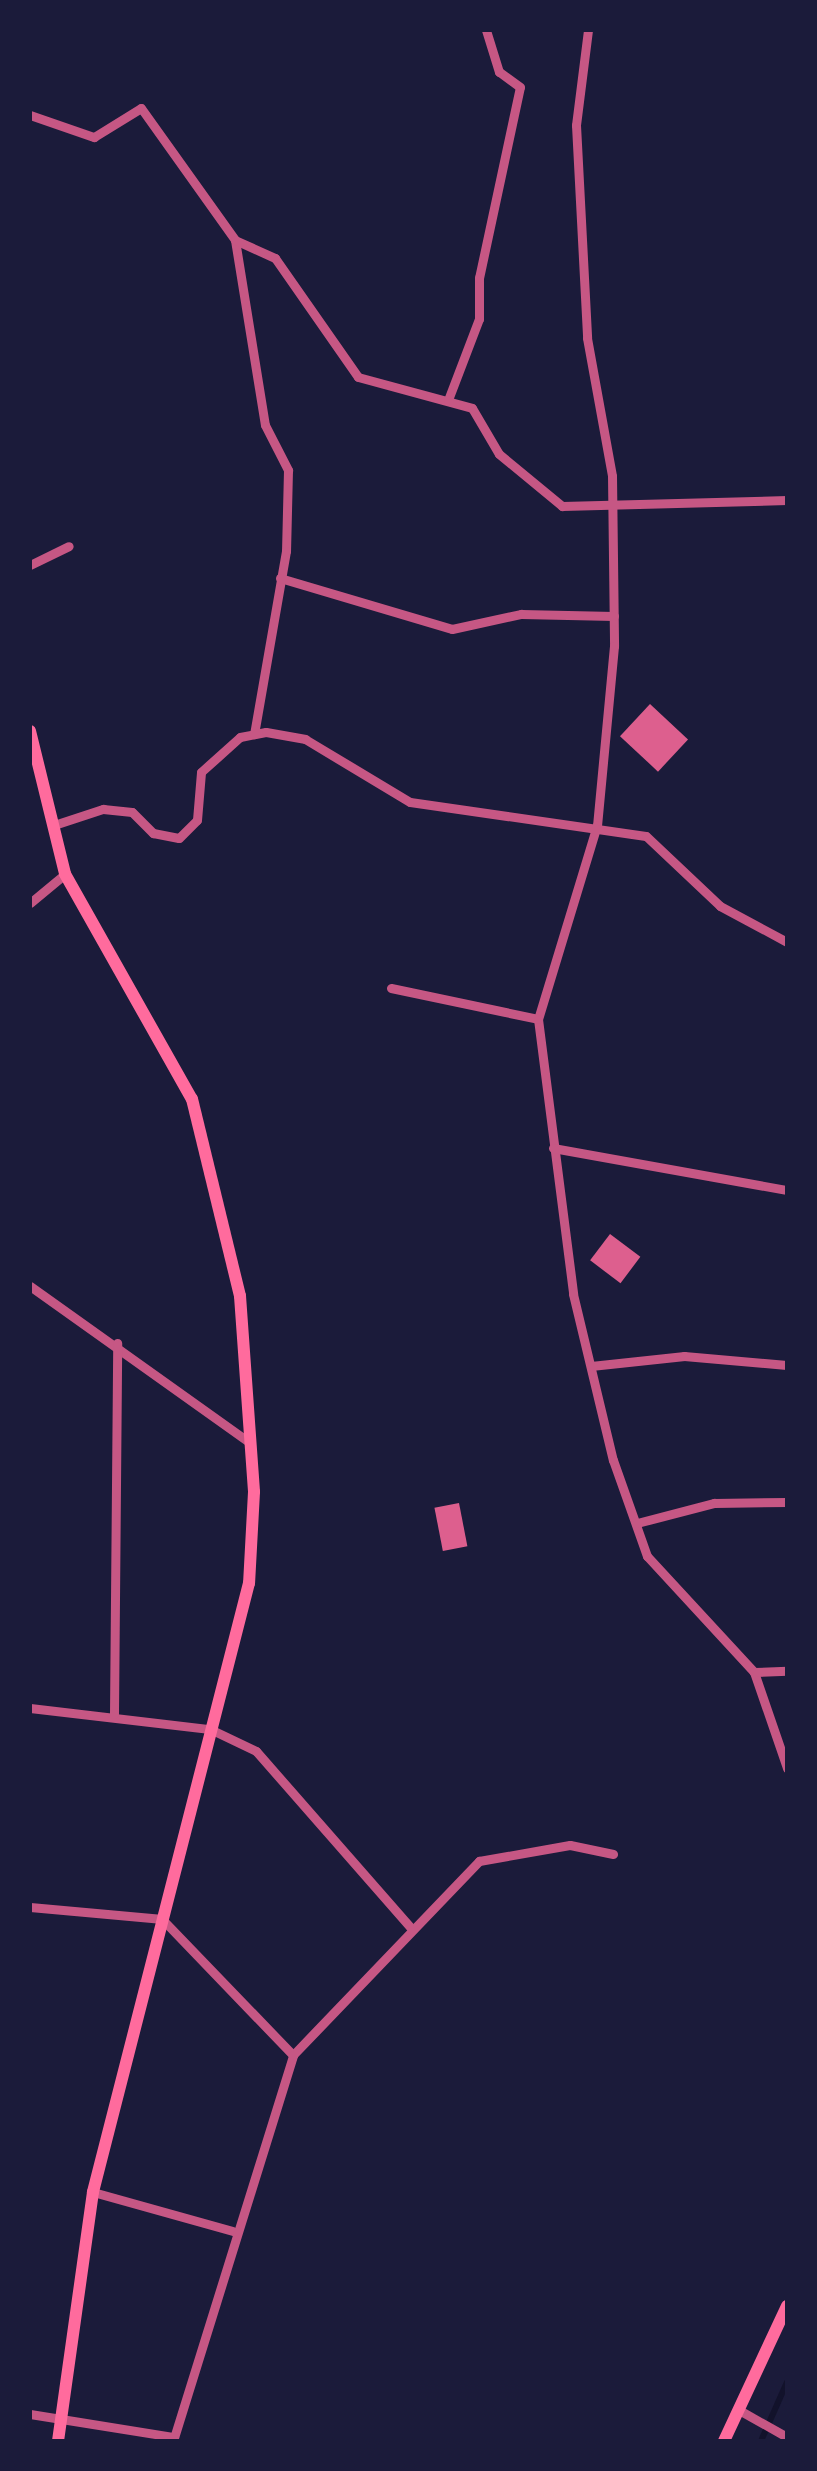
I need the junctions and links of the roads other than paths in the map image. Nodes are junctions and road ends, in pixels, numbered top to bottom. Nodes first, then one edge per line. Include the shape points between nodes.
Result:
1 (486, 30) edge
2 (588, 30) edge
3 (30, 114) edge
4 (235, 240) junction
5 (448, 400) junction
6 (787, 500) edge
7 (612, 510) junction
8 (69, 546) dead end
9 (30, 565) edge
10 (280, 578) junction
11 (614, 616) junction
12 (30, 731) edge
13 (254, 734) junction
14 (598, 824) junction
15 (54, 825) junction
16 (65, 874) junction
17 (30, 902) edge
18 (787, 942) edge
19 (390, 988) dead end
20 (538, 1019) junction
21 (553, 1148) junction
22 (787, 1190) edge
23 (30, 1286) edge
24 (118, 1344) junction
25 (787, 1365) edge
26 (590, 1366) junction
27 (249, 1442) junction
28 (787, 1502) edge
29 (637, 1523) junction
30 (787, 1671) edge
31 (754, 1672) junction
32 (30, 1708) edge
33 (114, 1714) junction
34 (210, 1729) junction
35 (787, 1768) edge
36 (612, 1854) dead end
37 (30, 1907) edge
38 (162, 1919) junction
39 (411, 1928) junction
40 (293, 2055) junction
41 (93, 2192) junction
42 (233, 2231) junction
43 (787, 2306) edge
44 (739, 2410) junction
45 (30, 2414) edge
46 (60, 2417) junction
47 (787, 2437) edge
48 (173, 2439) edge
49 (58, 2441) edge
50 (724, 2441) edge

1 - 5 street via 499,72 520,87 482,260 480,318
2 - 7 street via 576,124 587,338
3 - 4 street via 94,137 141,108
4 - 5 street via 275,258 358,376
4 - 10 street via 265,426 288,470
5 - 7 street via 472,408 498,454 550,498
6 - 7 street
7 - 11 street
8 - 9 street
10 - 11 street via 452,628 521,614
10 - 13 street
11 - 14 street
12 - 15 main road
13 - 14 street via 305,739 410,802
13 - 15 street via 201,772 197,820 179,838 153,833 132,812 104,809
14 - 18 street via 646,836 720,906
14 - 20 street
15 - 16 main road
16 - 17 street
16 - 27 main road via 192,1099 240,1296
19 - 20 street
20 - 21 street
21 - 22 street
21 - 26 street
23 - 24 street
24 - 27 street
24 - 33 street
25 - 26 street via 684,1356
26 - 29 street
27 - 34 main road via 248,1583
28 - 29 street via 714,1503
29 - 31 street via 647,1556
30 - 31 street
31 - 35 street
32 - 33 street
33 - 34 street
34 - 38 main road
34 - 39 street via 256,1751
36 - 39 street via 570,1845 479,1862
37 - 38 street
38 - 40 street
38 - 41 main road
39 - 40 street
40 - 42 street
41 - 42 street
41 - 46 main road
42 - 48 street
43 - 44 main road
44 - 47 street
44 - 50 main road
45 - 46 street
46 - 48 street
46 - 49 main road

